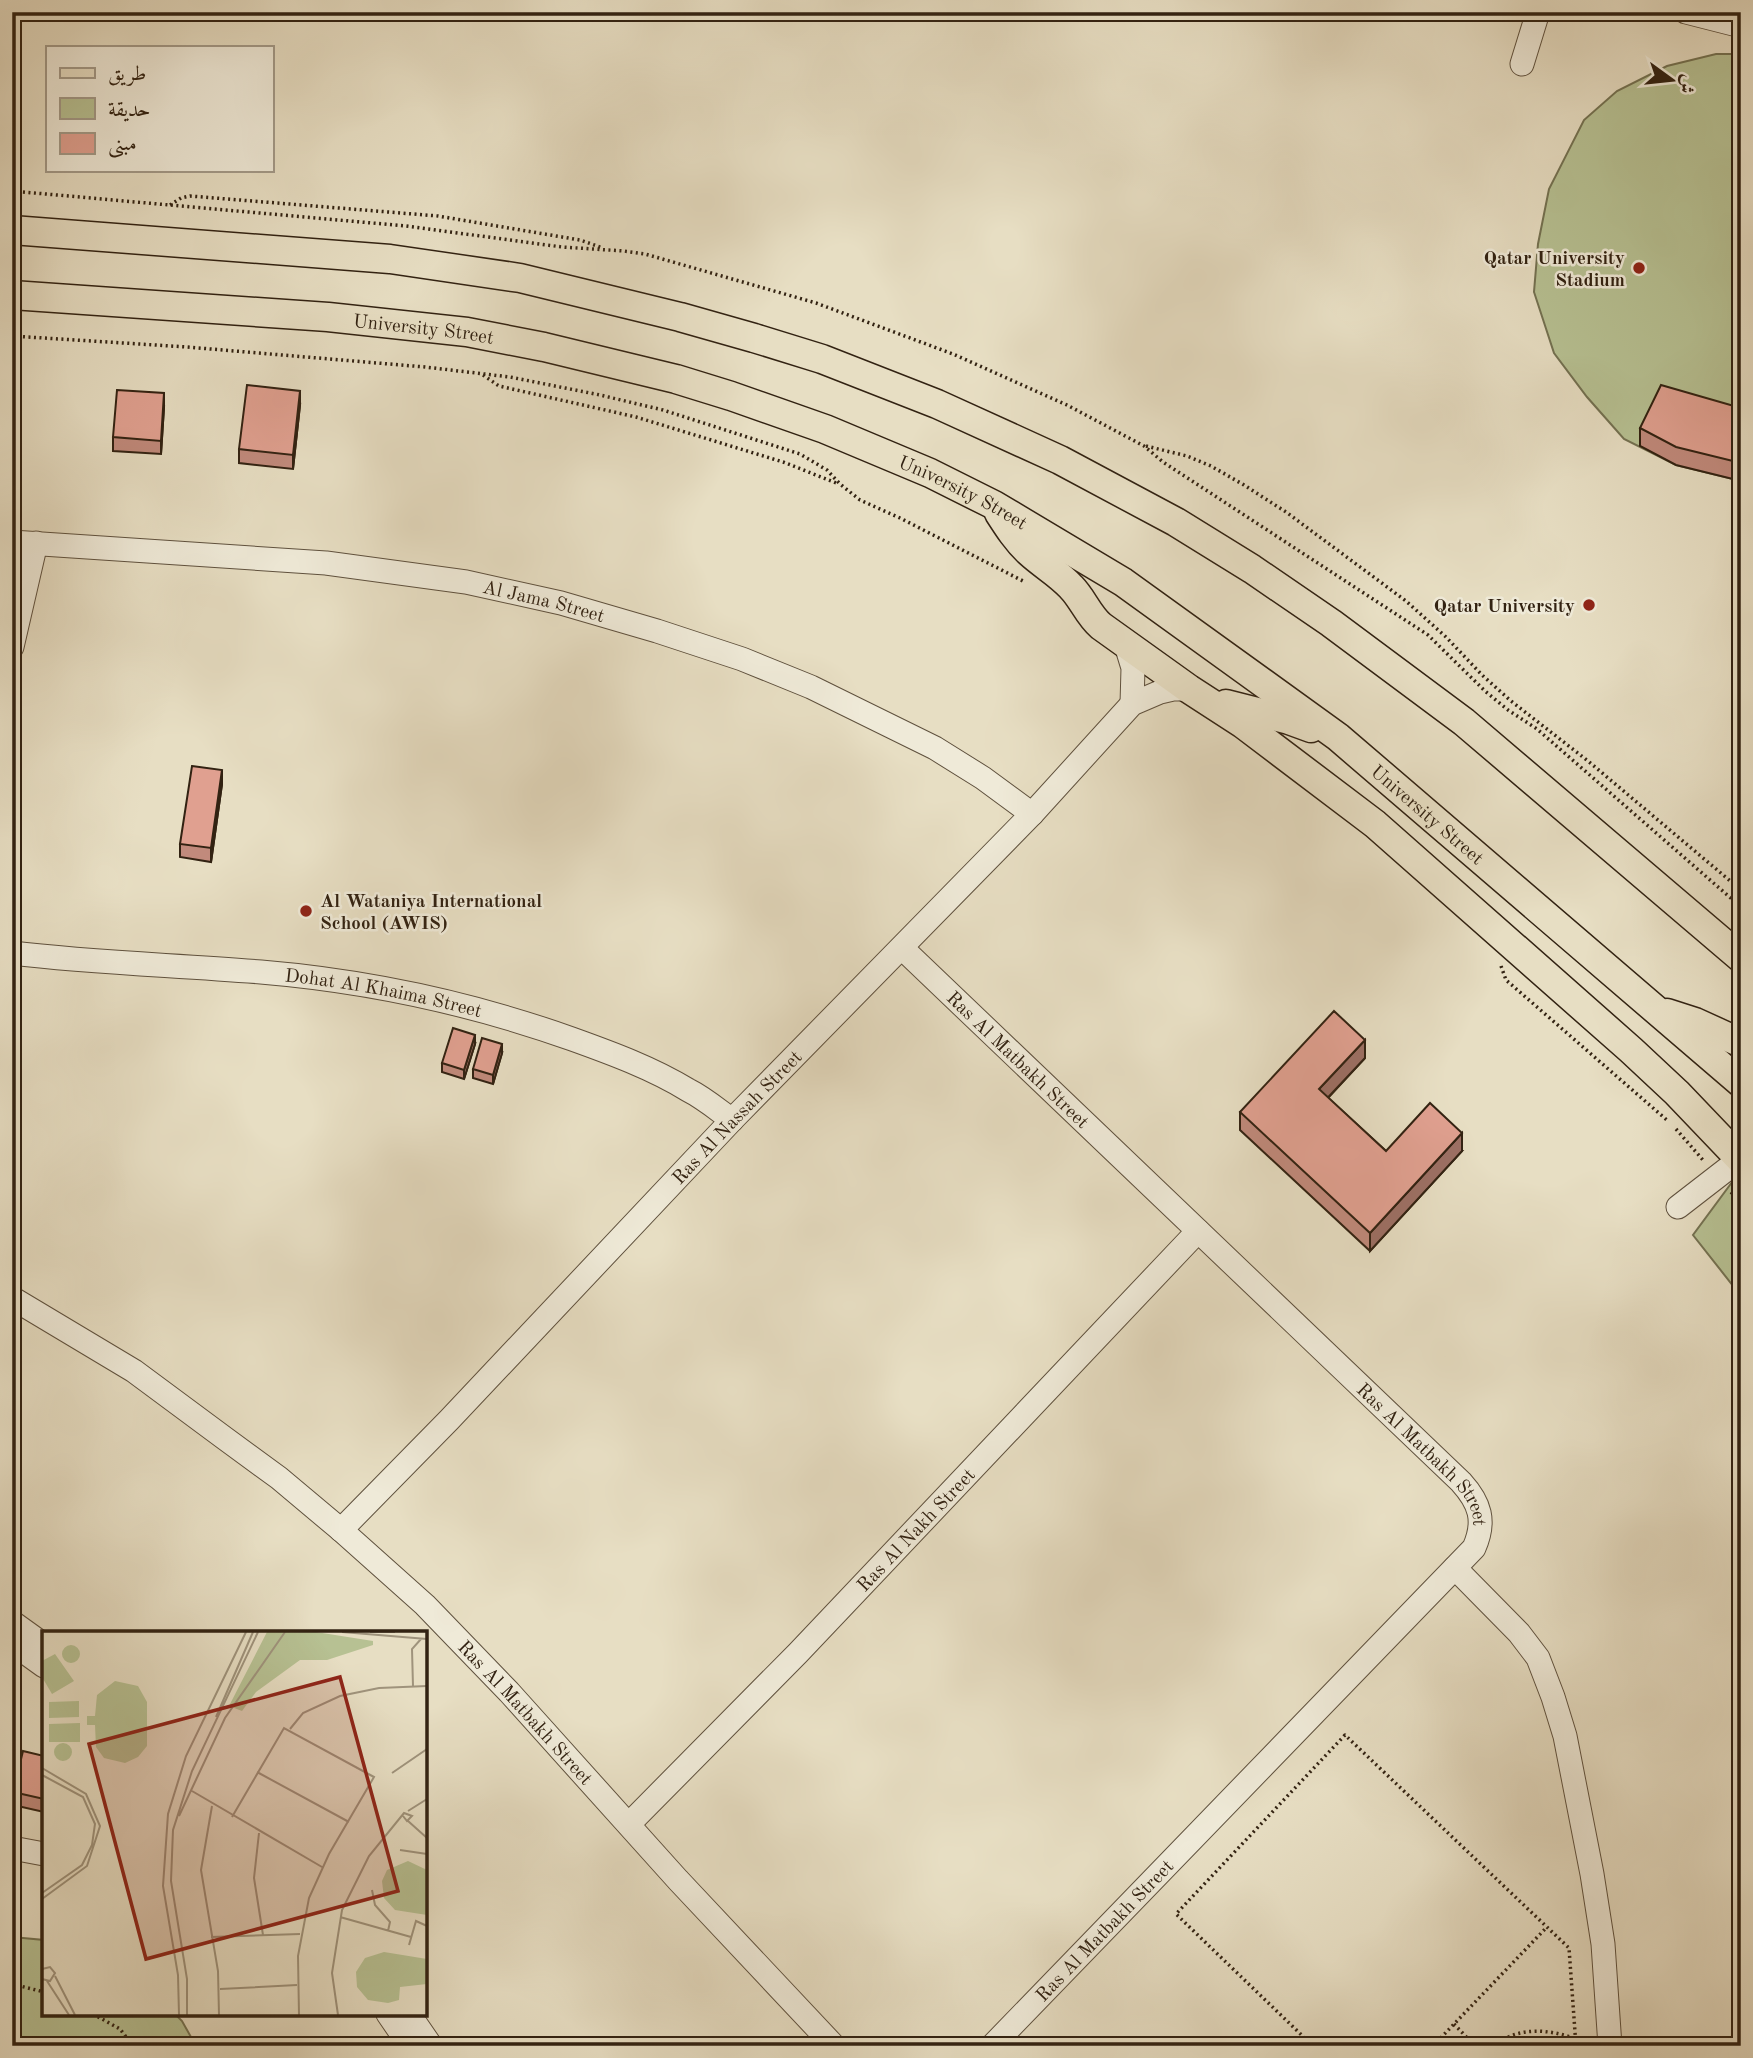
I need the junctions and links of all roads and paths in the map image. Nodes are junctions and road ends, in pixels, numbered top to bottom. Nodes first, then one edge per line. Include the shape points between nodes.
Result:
1 (1538, 12) edge
2 (1686, 12) edge
3 (1741, 26) edge
4 (1522, 64) dead end
5 (12, 191) edge
6 (170, 205) junction
7 (12, 230) edge
8 (604, 249) junction
9 (12, 295) edge
10 (12, 336) edge
11 (481, 373) junction
12 (1144, 446) junction
13 (840, 484) junction
14 (994, 505) junction
15 (12, 542) edge
16 (36, 543) junction
17 (1028, 584) dead end
18 (1126, 645) junction
19 (12, 647) edge
20 (1198, 694) junction
21 (1132, 704) junction
22 (1338, 737) junction
23 (1032, 814) junction
24 (1741, 890) edge
25 (1741, 907) edge
26 (1509, 942) junction
27 (902, 948) junction
28 (12, 953) edge
29 (1741, 958) edge
30 (1651, 1007) junction
31 (1741, 1043) edge
32 (1741, 1083) edge
33 (732, 1120) junction
34 (1741, 1160) edge
35 (1717, 1177) junction
36 (1741, 1203) edge
37 (1678, 1207) dead end
38 (1198, 1231) junction
39 (12, 1298) edge
40 (341, 1530) junction
41 (1455, 1569) junction
42 (12, 1622) edge
43 (12, 1643) edge
44 (42, 1644) edge
45 (42, 1665) edge
46 (629, 1824) junction
47 (12, 1848) edge
48 (42, 1854) edge
49 (1547, 1927) junction
50 (12, 1984) edge
51 (42, 1992) edge
52 (97, 2016) edge
53 (389, 2016) edge
54 (410, 2016) edge
55 (1454, 2024) junction
56 (1576, 2039) junction
57 (133, 2046) edge
58 (410, 2046) edge
59 (431, 2046) edge
60 (834, 2046) edge
61 (992, 2046) edge
62 (1313, 2046) edge
63 (1433, 2046) edge
64 (1475, 2046) edge
65 (1494, 2046) edge
66 (1576, 2046) edge
67 (1610, 2046) edge

1 - 4 street
2 - 3 street
5 - 6 path
6 - 8 path
6 - 8 path via 190,196 438,216 580,240
7 - 29 main road via 390,260 520,278 754,338 900,389 1060,460 1252,569 1464,722
8 - 12 path via 645,254 816,303 882,327 1068,405
9 - 14 main road, University Street via 328,317 467,332 544,347 676,379 813,425 919,468
10 - 11 path
11 - 13 path via 499,386 636,416 783,461
11 - 13 path via 600,395 714,426 800,454
12 - 24 path via 1187,456 1244,485 1406,601 1511,701
12 - 25 path via 1428,635 1485,691 1538,729
13 - 17 path via 860,500
14 - 18 main road via 1030,553 1070,585 1093,619
14 - 22 main road, University Street via 1123,582
15 - 16 street, Al Jama Street
16 - 19 street
16 - 23 street, Al Jama Street via 326,563 466,582 561,603 742,659 811,687 935,748
18 - 20 main road
18 - 21 street via 1133,668
20 - 21 street, Ras Al Nassah Street via 1172,689
20 - 22 main road
20 - 26 main road via 1375,824
21 - 23 street, Ras Al Nassah Street
22 - 30 main road, University Street
23 - 27 street, Ras Al Nassah Street
26 - 34 main road via 1677,1093
26 - 35 path via 1501,958 1506,980 1669,1122
27 - 33 street, Ras Al Nassah Street
27 - 38 street, Ras Al Matbakh Street
28 - 33 street, Dohat Al Khaima Street via 321,978 453,1002 555,1033 651,1070
30 - 31 main road
30 - 32 main road, University Street
33 - 40 street, Ras Al Nassah Street
34 - 35 street
35 - 36 path
35 - 37 street
38 - 41 street, Ras Al Matbakh Street via 1470,1492 1480,1515 1479,1538
38 - 46 street, Ras Al Nakh Street
39 - 40 street, Ras Al Matbakh Street via 134,1371
40 - 46 street, Ras Al Matbakh Street via 425,1605
41 - 61 street, Ras Al Matbakh Street
41 - 67 street via 1538,1658 1553,1698 1592,1874 1603,1944
42 - 44 street
43 - 45 street
46 - 60 street, Ras Al Matbakh Street
47 - 48 street
49 - 55 path
49 - 56 path via 1569,1948
49 - 62 path via 1345,1735 1176,1914
50 - 51 path
52 - 57 path via 120,2029
53 - 58 street
54 - 59 street
55 - 63 path
55 - 64 path
56 - 65 path via 1541,2031 1519,2033
56 - 66 path

